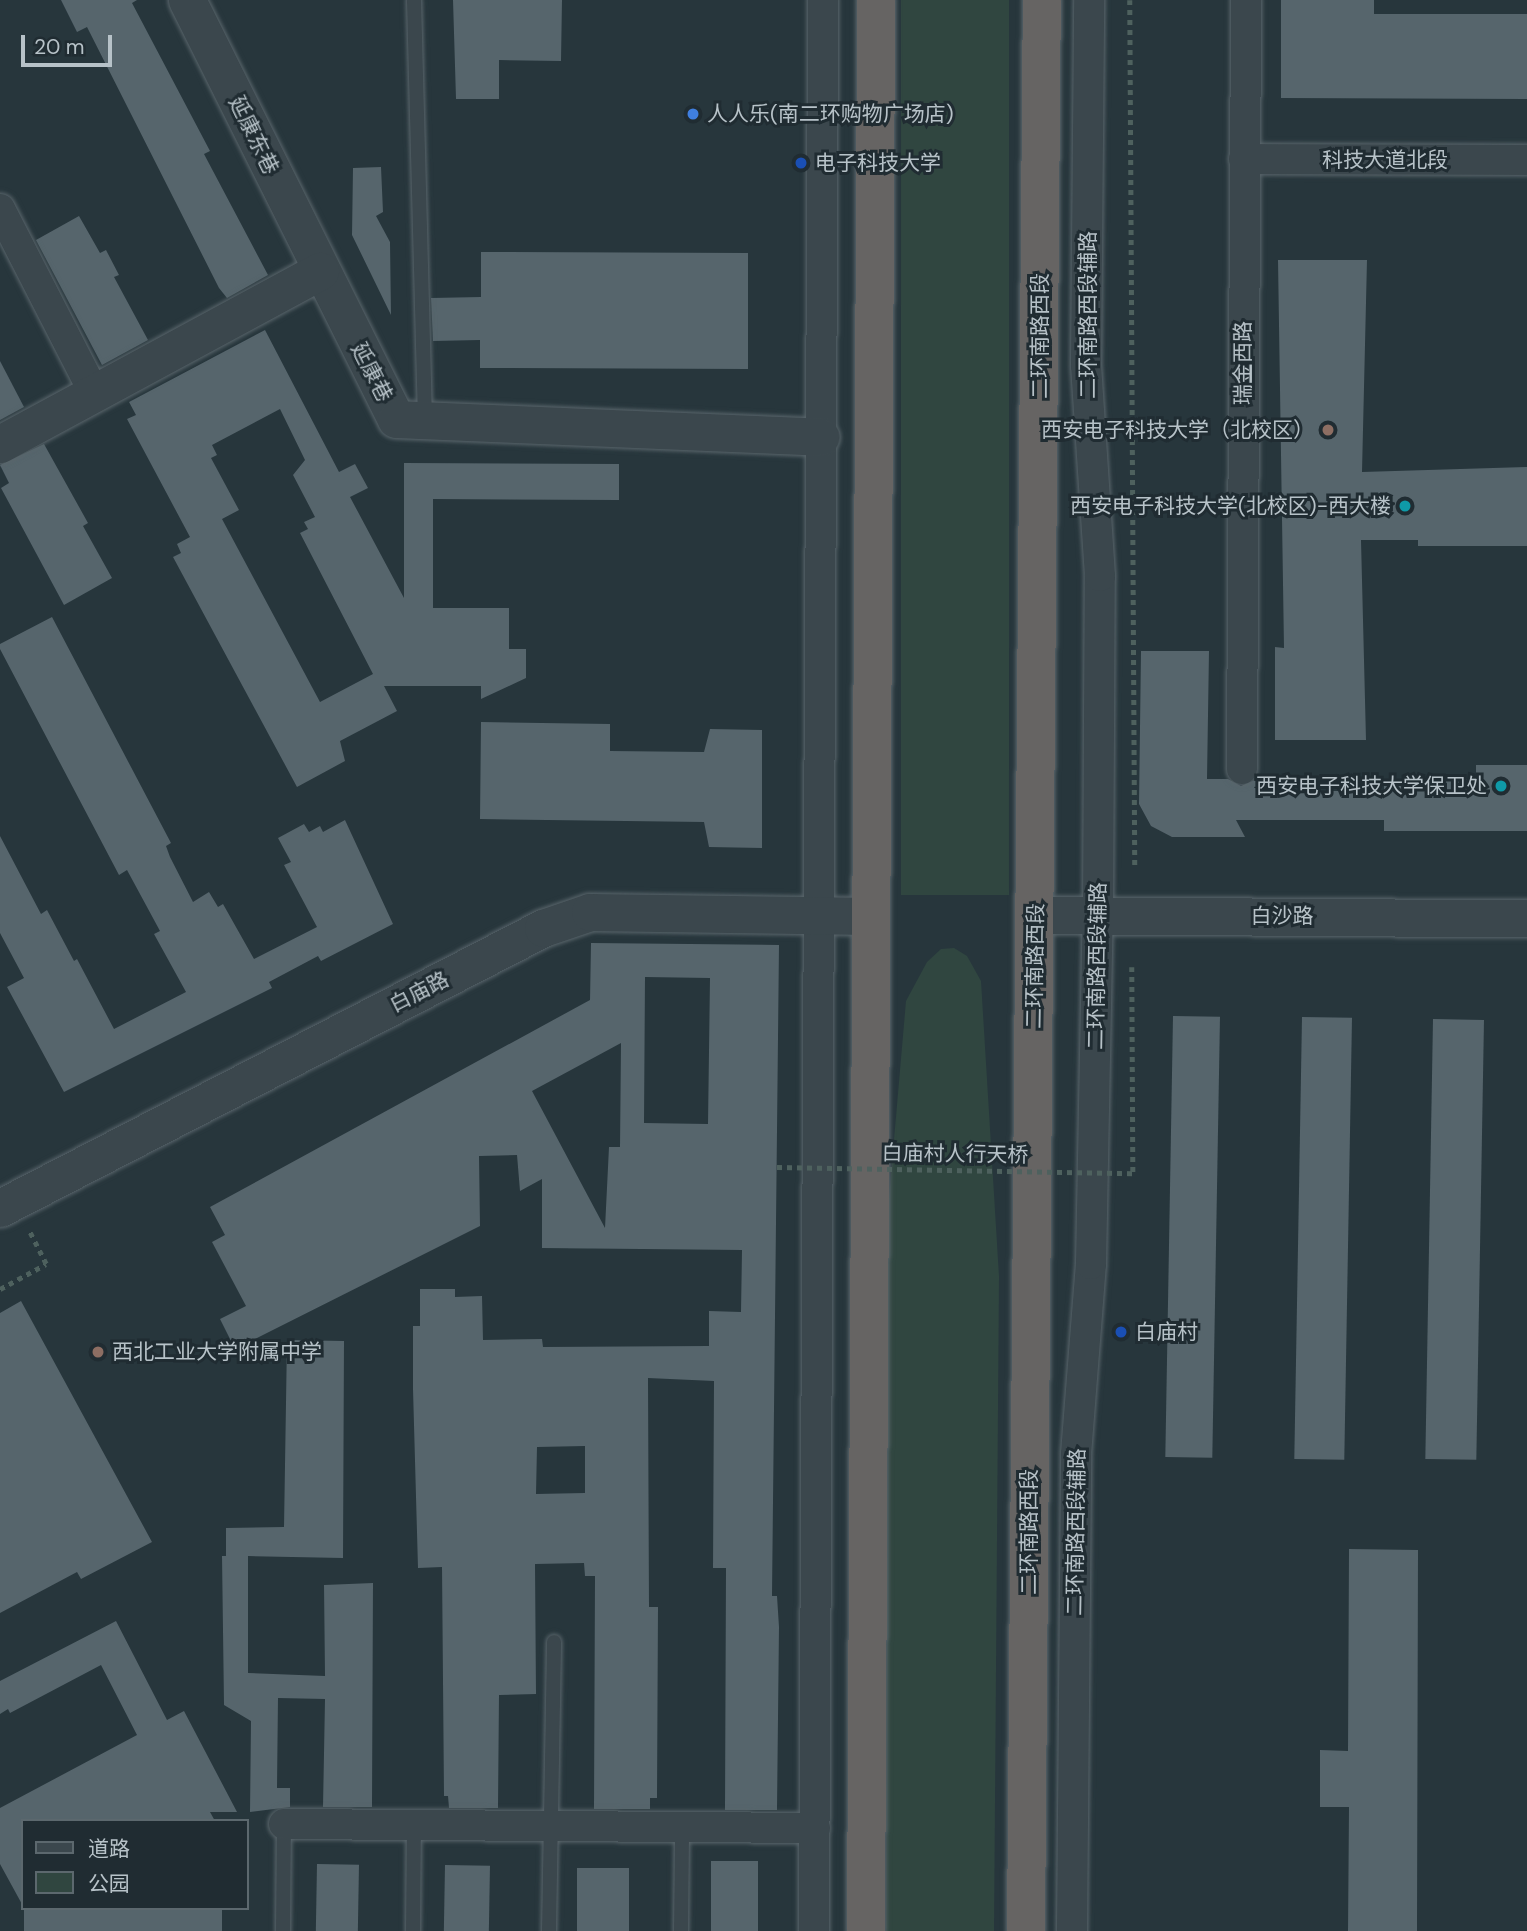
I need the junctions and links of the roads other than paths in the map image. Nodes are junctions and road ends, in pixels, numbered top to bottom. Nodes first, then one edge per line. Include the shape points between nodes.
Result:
1 (187, 0) edge
2 (414, 0) edge
3 (823, 0) edge
4 (876, 0) edge
5 (1042, 0) edge
6 (1090, 0) edge
7 (1246, 0) edge
8 (1244, 159) junction
9 (1527, 160) edge
10 (0, 209) edge
11 (320, 271) junction
12 (94, 394) junction
13 (425, 420) junction
14 (821, 437) junction
15 (0, 444) edge
16 (1242, 769) dead end
17 (819, 915) junction
18 (1036, 915) junction
19 (1098, 915) junction
20 (871, 916) junction
21 (1527, 918) edge
22 (6, 1204) edge
23 (554, 1642) dead end
24 (285, 1824) joint
25 (414, 1825) junction
26 (552, 1826) junction
27 (682, 1827) junction
28 (815, 1828) junction
29 (283, 1931) edge
30 (413, 1931) edge
31 (549, 1931) edge
32 (681, 1931) edge
33 (814, 1931) edge
34 (866, 1931) edge
35 (1026, 1931) edge
36 (1072, 1931) edge

1 - 11 street, 延康东巷
2 - 13 lane
3 - 14 street
4 - 20 highway
5 - 18 highway, 二环南路西段
6 - 19 street, 二环南路西段辅路 via 1086,365 1100,576
7 - 8 street, 瑞金西路
8 - 9 street, 科技大道北段
8 - 16 street, 瑞金西路
10 - 12 street
11 - 12 street
11 - 13 street, 延康巷 via 396,419
12 - 15 street
13 - 14 street, 延康巷
14 - 17 street
17 - 20 street, 白庙路
17 - 22 street, 白庙路 via 590,912 543,928
17 - 28 street
18 - 19 street, 白沙路
18 - 35 highway, 二环南路西段
19 - 21 street, 白沙路
19 - 36 street, 二环南路西段辅路 via 1091,1264 1076,1454
20 - 34 highway
23 - 26 lane
24 - 25 street
24 - 29 lane
25 - 26 street
25 - 30 lane
26 - 27 street
26 - 31 lane
27 - 28 street
27 - 32 lane
28 - 33 street

